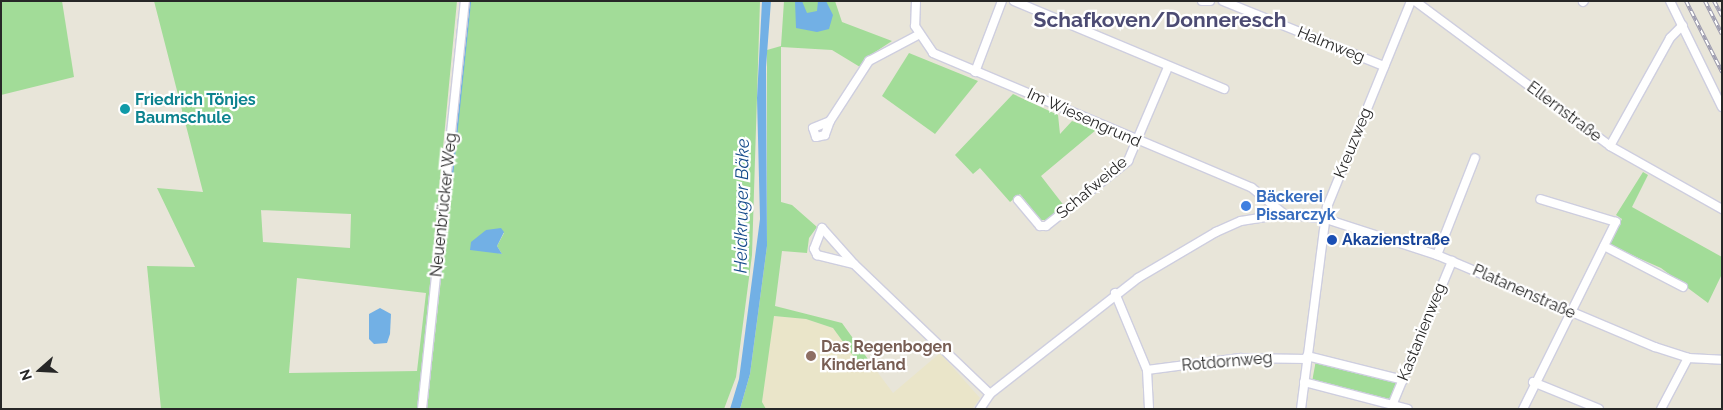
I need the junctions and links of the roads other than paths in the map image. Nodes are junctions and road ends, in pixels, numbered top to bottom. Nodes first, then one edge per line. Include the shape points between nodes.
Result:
1 (465, 1) edge
2 (916, 1) edge
3 (1002, 1) edge
4 (1014, 1) edge
5 (1202, 1) edge
6 (1210, 1) edge
7 (1223, 1) edge
8 (1411, 1) edge
9 (1415, 1) edge
10 (1670, 1) edge
11 (1683, 25) junction
12 (918, 35) junction
13 (1384, 66) junction
14 (1168, 67) junction
15 (976, 72) junction
16 (1224, 89) dead end
17 (1722, 107) edge
18 (830, 121) dead end
19 (1139, 139) junction
20 (1610, 146) junction
21 (1475, 158) dead end
22 (1540, 199) dead end
23 (1018, 200) dead end
24 (1722, 209) edge
25 (1284, 214) junction
26 (1326, 218) junction
27 (1604, 246) junction
28 (1437, 255) junction
29 (1452, 260) junction
30 (854, 264) junction
31 (1683, 287) dead end
32 (1115, 293) junction
33 (1570, 313) junction
34 (1307, 357) junction
35 (1688, 358) junction
36 (1722, 360) edge
37 (1147, 370) junction
38 (1403, 380) junction
39 (1304, 382) junction
40 (1533, 382) junction
41 (990, 394) junction
42 (1393, 403) junction
43 (422, 409) edge
44 (980, 409) edge
45 (1149, 409) edge
46 (1301, 409) edge
47 (1408, 409) edge
48 (1523, 409) edge
49 (1599, 409) edge
50 (1661, 409) edge

1 - 43 street, Neuenbrücker Weg
2 - 12 street
3 - 15 street
4 - 14 street
5 - 6 street
7 - 13 street, Halmweg
8 - 13 street, Kreuzweg
9 - 20 street, Ellernstraße
10 - 11 street
11 - 17 street
11 - 20 street via 1670,38
12 - 15 street, Im Wiesengrund via 932,53
12 - 18 street via 869,61
13 - 26 street, Kreuzweg
14 - 16 street
14 - 19 street, Schafweide
15 - 19 street, Im Wiesengrund
19 - 23 street, Schafweide via 1128,161 1046,226 1040,226
19 - 25 street, Im Wiesengrund via 1258,191
20 - 24 street, Ellernstraße
21 - 28 street
22 - 27 street via 1616,222
25 - 26 street
25 - 32 street via 1241,221 1216,232
26 - 28 street, Platanenstraße
26 - 34 street, Kreuzweg
27 - 31 street
27 - 33 street
28 - 29 street, Platanenstraße
29 - 33 street, Platanenstraße
29 - 38 street, Kastanienweg
30 - 30 street via 835,238 822,228 814,249 817,255
30 - 41 street
32 - 37 street
32 - 41 street
33 - 35 street, Platanenstraße
33 - 40 street
34 - 37 street, Rotdornweg via 1240,358
34 - 38 street, Rotdornweg
34 - 39 street, Kreuzweg
35 - 36 street, Platanenstraße
35 - 50 street
37 - 45 street
38 - 42 street, Kastanienweg
39 - 42 street
39 - 46 street, Kreuzweg
40 - 48 street
40 - 49 street
41 - 44 street
42 - 47 street

